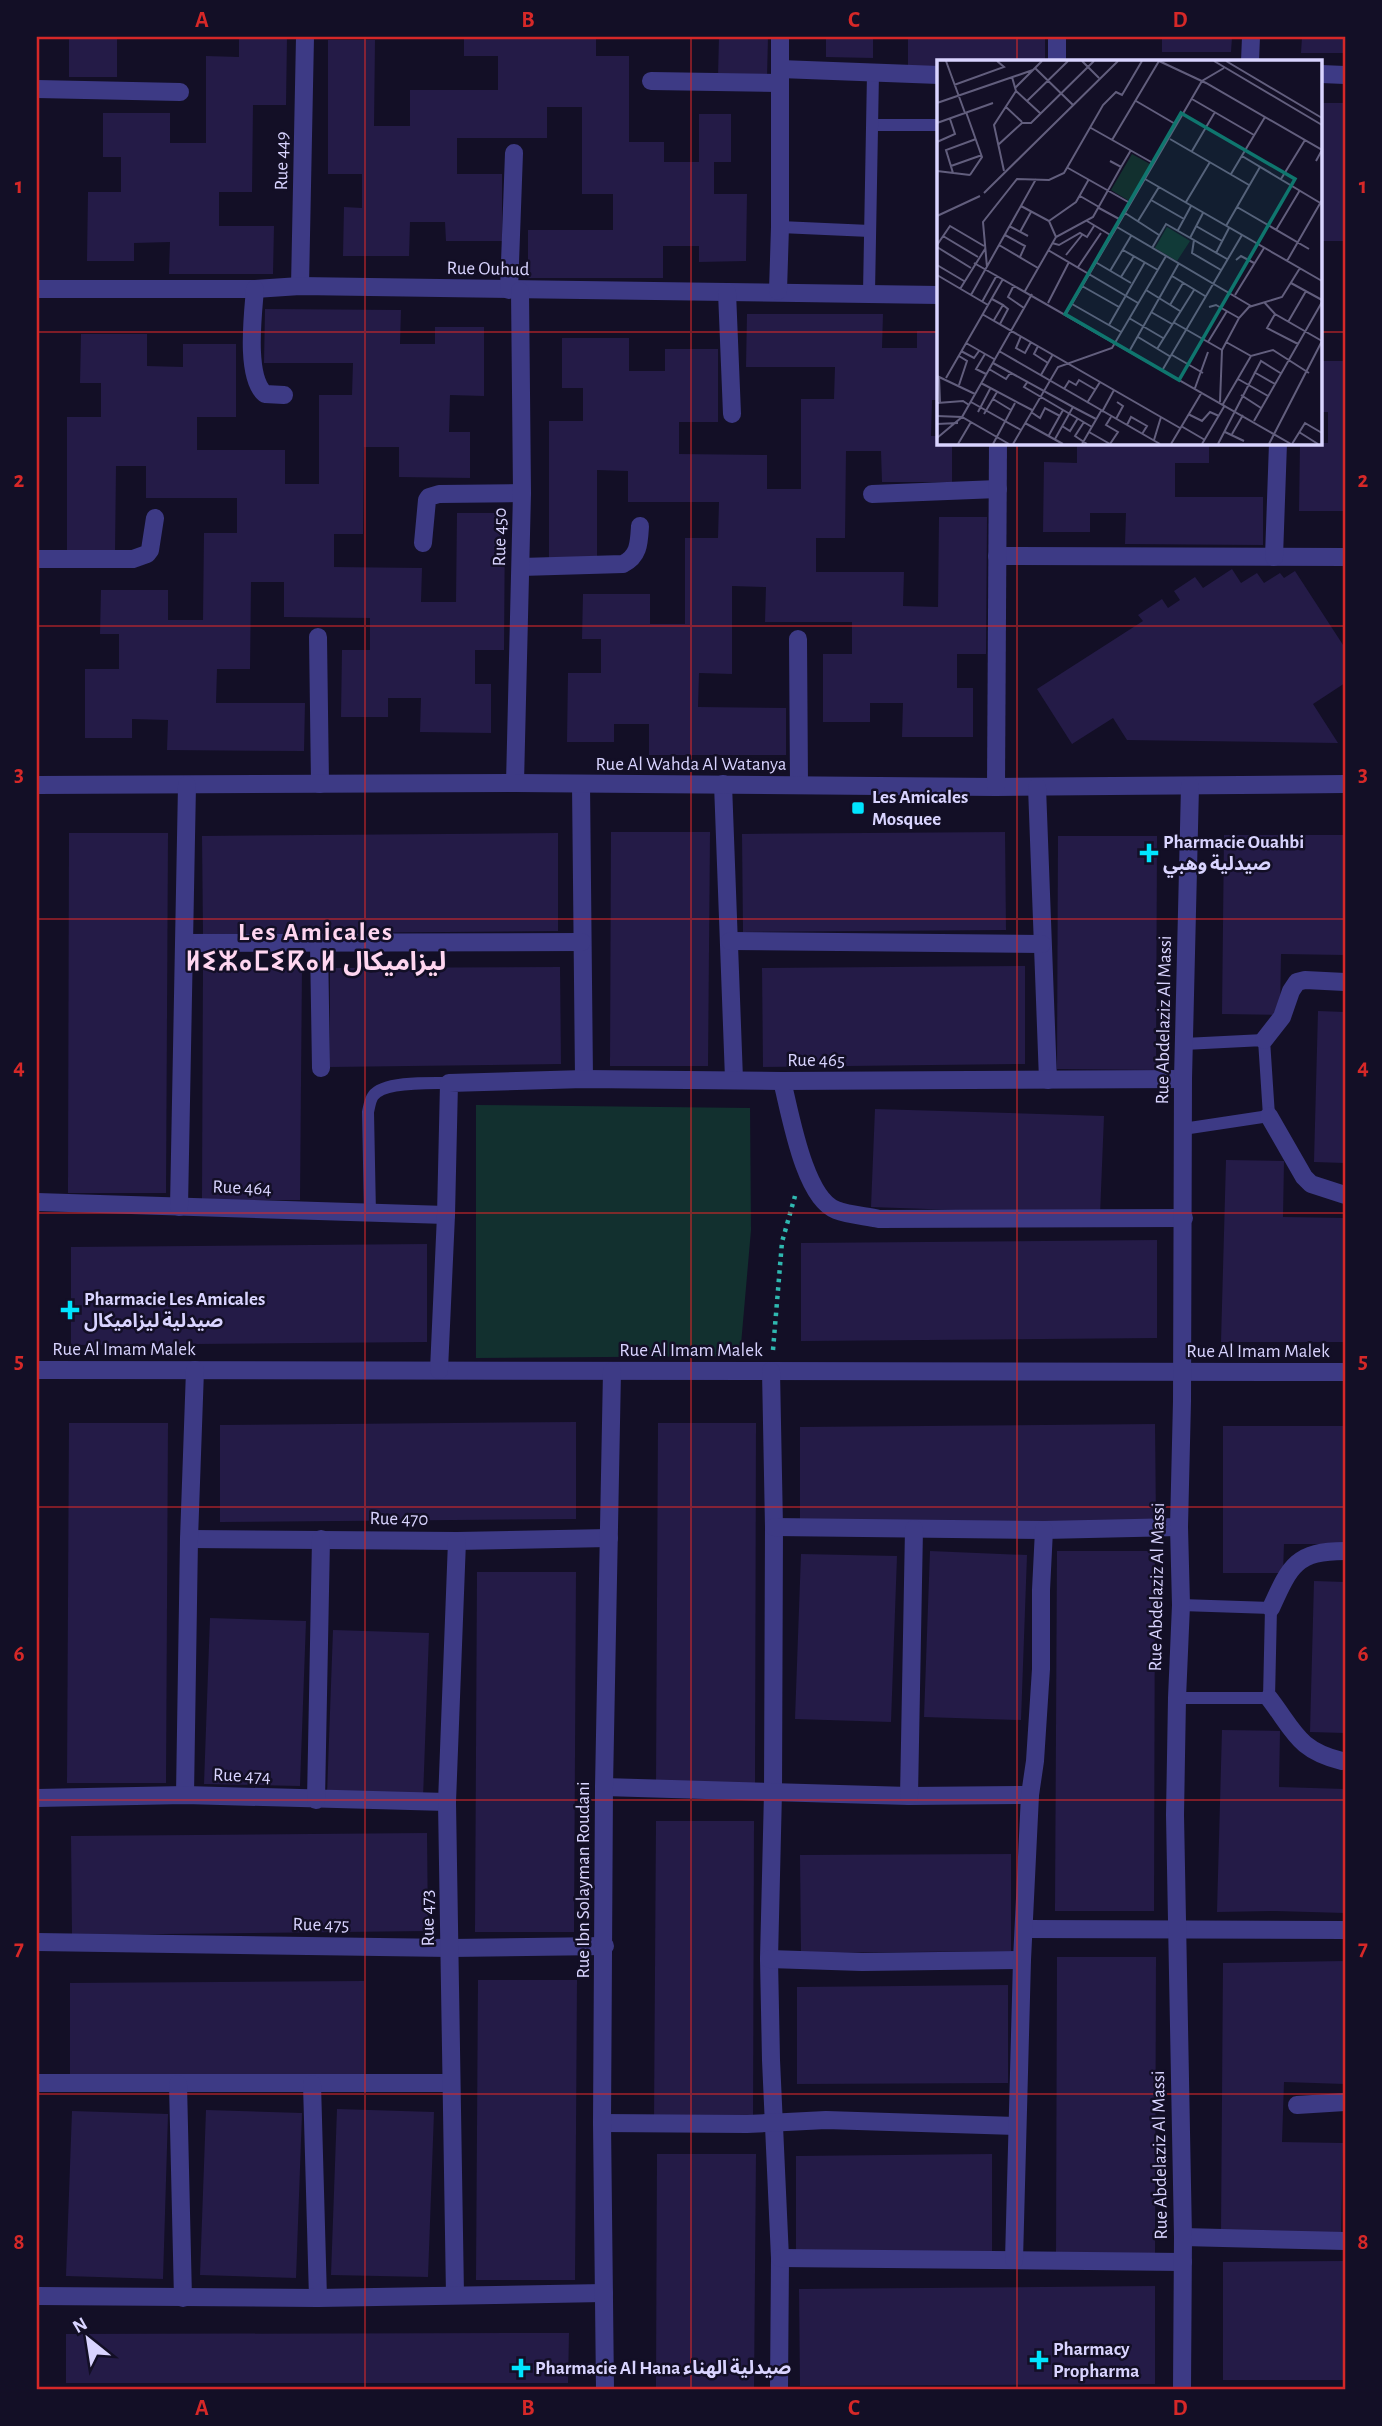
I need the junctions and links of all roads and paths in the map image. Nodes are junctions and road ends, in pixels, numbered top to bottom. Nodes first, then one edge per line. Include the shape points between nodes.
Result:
1 (305, 37) edge
2 (780, 37) edge
3 (1057, 37) edge
4 (1251, 37) edge
5 (1057, 60) edge
6 (1250, 60) edge
7 (873, 73) junction
8 (1322, 74) edge
9 (937, 75) edge
10 (1345, 75) edge
11 (780, 76) junction
12 (651, 81) dead end
13 (37, 89) edge
14 (180, 92) dead end
15 (873, 125) junction
16 (937, 125) edge
17 (514, 153) dead end
18 (780, 227) junction
19 (870, 231) junction
20 (300, 286) junction
21 (37, 289) edge
22 (255, 289) junction
23 (514, 290) junction
24 (778, 291) junction
25 (727, 292) junction
26 (869, 293) junction
27 (937, 295) edge
28 (284, 396) dead end
29 (732, 414) dead end
30 (998, 444) edge
31 (1278, 444) edge
32 (998, 489) junction
33 (522, 493) junction
34 (872, 494) dead end
35 (155, 517) dead end
36 (640, 526) dead end
37 (423, 543) dead end
38 (997, 556) junction
39 (1274, 557) junction
40 (1345, 558) edge
41 (37, 559) edge
42 (521, 567) junction
43 (318, 637) dead end
44 (798, 639) dead end
45 (515, 783) junction
46 (320, 784) junction
47 (581, 784) junction
48 (1345, 784) edge
49 (37, 785) edge
50 (187, 785) junction
51 (723, 785) junction
52 (799, 785) junction
53 (1190, 786) junction
54 (996, 787) junction
55 (1037, 787) junction
56 (730, 941) junction
57 (186, 943) junction
58 (582, 943) junction
59 (319, 944) junction
60 (1042, 944) junction
61 (1345, 982) edge
62 (1264, 1040) junction
63 (1184, 1044) junction
64 (321, 1068) dead end
65 (584, 1079) junction
66 (734, 1079) junction
67 (1183, 1079) junction
68 (1048, 1080) junction
69 (782, 1081) junction
70 (449, 1083) junction
71 (1269, 1116) junction
72 (1184, 1129) junction
73 (803, 1165) junction
74 (1345, 1195) edge
75 (37, 1202) edge
76 (179, 1207) junction
77 (370, 1213) junction
78 (446, 1215) junction
79 (1184, 1218) junction
80 (37, 1370) edge
81 (195, 1370) junction
82 (439, 1370) junction
83 (611, 1371) junction
84 (771, 1371) junction
85 (1181, 1371) junction
86 (1345, 1372) edge
87 (774, 1527) junction
88 (1179, 1527) junction
89 (914, 1529) junction
90 (1044, 1530) junction
91 (609, 1538) junction
92 (189, 1539) junction
93 (321, 1539) junction
94 (457, 1541) junction
95 (1345, 1551) edge
96 (1181, 1605) junction
97 (1271, 1608) junction
98 (1177, 1698) junction
99 (1269, 1698) junction
100 (1342, 1761) dead end
101 (604, 1787) junction
102 (773, 1792) junction
103 (184, 1795) junction
104 (1030, 1795) junction
105 (909, 1796) junction
106 (37, 1798) edge
107 (316, 1800) junction
108 (447, 1802) junction
109 (1025, 1929) junction
110 (1178, 1929) junction
111 (1345, 1930) edge
112 (37, 1942) edge
113 (605, 1946) junction
114 (450, 1948) junction
115 (769, 1959) junction
116 (1022, 1960) junction
117 (37, 2083) edge
118 (451, 2083) junction
119 (178, 2084) junction
120 (312, 2084) junction
121 (1345, 2102) edge
122 (1297, 2105) dead end
123 (775, 2122) junction
124 (602, 2123) junction
125 (1016, 2126) junction
126 (1183, 2237) junction
127 (1345, 2241) edge
128 (780, 2258) junction
129 (1014, 2260) junction
130 (1183, 2262) junction
131 (604, 2293) junction
132 (455, 2295) junction
133 (37, 2296) edge
134 (183, 2298) junction
135 (318, 2298) junction
136 (606, 2389) edge
137 (779, 2389) edge
138 (1182, 2389) edge

1 - 20 street, Rue 449
2 - 11 street
3 - 5 street
4 - 6 street
7 - 9 street
7 - 11 street
7 - 15 lane
8 - 10 street
11 - 12 street
11 - 18 street
13 - 14 street
15 - 16 lane
15 - 19 lane
17 - 23 street, Rue 450
18 - 19 lane
18 - 24 street
19 - 26 lane
20 - 22 street, Rue Ouhud
20 - 23 street, Rue Ouhud
21 - 22 street, Rue Ouhud
22 - 28 street via 252,331 257,382 265,394
23 - 25 street, Rue Ouhud
23 - 33 street, Rue 450
24 - 25 street, Rue Ouhud
24 - 26 street, Rue Ouhud
25 - 29 street
26 - 27 street, Rue Ouhud
30 - 32 street
31 - 39 street
32 - 34 street
32 - 38 street
33 - 37 street via 429,497
33 - 42 street, Rue 450
35 - 41 street via 150,550 141,557
36 - 42 street via 639,545 623,564
38 - 39 street
38 - 54 street
39 - 40 street
42 - 45 street, Rue 450
43 - 46 street
44 - 52 street
45 - 46 street, Rue Al Wahda Al Watanya
45 - 47 street, Rue Al Wahda Al Watanya
46 - 50 street, Rue Al Wahda Al Watanya
47 - 51 street, Rue Al Wahda Al Watanya
47 - 58 street
48 - 53 street, Rue Al Wahda Al Watanya
49 - 50 street, Rue Al Wahda Al Watanya
50 - 57 street
51 - 52 street, Rue Al Wahda Al Watanya
51 - 56 street
52 - 54 street, Rue Al Wahda Al Watanya
53 - 55 street, Rue Al Wahda Al Watanya
53 - 63 street, Rue Abdelaziz Al Massi
54 - 55 street, Rue Al Wahda Al Watanya
55 - 60 street
56 - 60 street
56 - 66 street
57 - 59 street
57 - 76 street
58 - 59 street
58 - 65 street
59 - 64 street
60 - 68 street
61 - 62 street via 1297,982 1282,1017
62 - 63 lane
62 - 71 lane
63 - 67 street, Rue Abdelaziz Al Massi
65 - 66 street, Rue 465
65 - 70 street, Rue 465
66 - 69 street, Rue 465
67 - 68 street, Rue 465
67 - 72 street, Rue Abdelaziz Al Massi
68 - 69 street, Rue 465
69 - 73 street
70 - 77 lane via 395,1085 372,1097 368,1112
70 - 78 street
71 - 72 lane
71 - 74 street via 1304,1177 1311,1184
72 - 79 street, Rue Abdelaziz Al Massi
73 - 79 street via 815,1189 834,1210 879,1219
73 - 84 path via 782,1242
75 - 76 street, Rue 464
76 - 77 street, Rue 464
77 - 78 street, Rue 464
78 - 82 street
79 - 85 street, Rue Abdelaziz Al Massi
80 - 81 street, Rue Al Imam Malek
81 - 82 street, Rue Al Imam Malek
81 - 92 street
82 - 83 street, Rue Al Imam Malek
83 - 84 street, Rue Al Imam Malek
83 - 91 street, Rue Ibn Solayman Roudani
84 - 85 street, Rue Al Imam Malek
84 - 87 street
85 - 86 street, Rue Al Imam Malek
85 - 88 street, Rue Abdelaziz Al Massi
87 - 89 street
87 - 102 street
88 - 90 street
88 - 96 street, Rue Abdelaziz Al Massi
89 - 90 street
89 - 105 street
90 - 104 street via 1041,1669
91 - 94 street, Rue 470
91 - 101 street, Rue Ibn Solayman Roudani
92 - 93 street, Rue 470
92 - 103 street
93 - 94 street, Rue 470
93 - 107 street
94 - 108 street, Rue 473
95 - 97 street via 1315,1554 1293,1565
96 - 97 lane
96 - 98 street, Rue Abdelaziz Al Massi
97 - 99 lane
98 - 99 lane
98 - 110 street, Rue Abdelaziz Al Massi
99 - 100 street via 1308,1748
101 - 102 street
101 - 113 street, Rue Ibn Solayman Roudani
102 - 105 street
102 - 115 street
103 - 106 street, Rue 474
103 - 107 street, Rue 474
104 - 105 street
104 - 109 street
107 - 108 street, Rue 474
108 - 114 street, Rue 473
109 - 110 street
109 - 116 street
110 - 111 street
110 - 126 street, Rue Abdelaziz Al Massi
112 - 114 street, Rue 475
113 - 114 street, Rue 475
113 - 124 street, Rue Ibn Solayman Roudani
114 - 118 street, Rue 473
115 - 116 street
115 - 123 street
116 - 125 street
117 - 119 street
118 - 120 street
118 - 132 street, Rue 473
119 - 120 street
119 - 134 street
120 - 135 street
121 - 122 street
123 - 124 street
123 - 125 street
123 - 128 street
124 - 131 street, Rue Ibn Solayman Roudani
125 - 129 street
126 - 127 street
126 - 130 street, Rue Abdelaziz Al Massi
128 - 129 street
128 - 137 street
129 - 130 street
130 - 138 street, Rue Abdelaziz Al Massi
131 - 132 street
131 - 136 street, Rue Ibn Solayman Roudani
132 - 135 street
133 - 134 street
134 - 135 street

